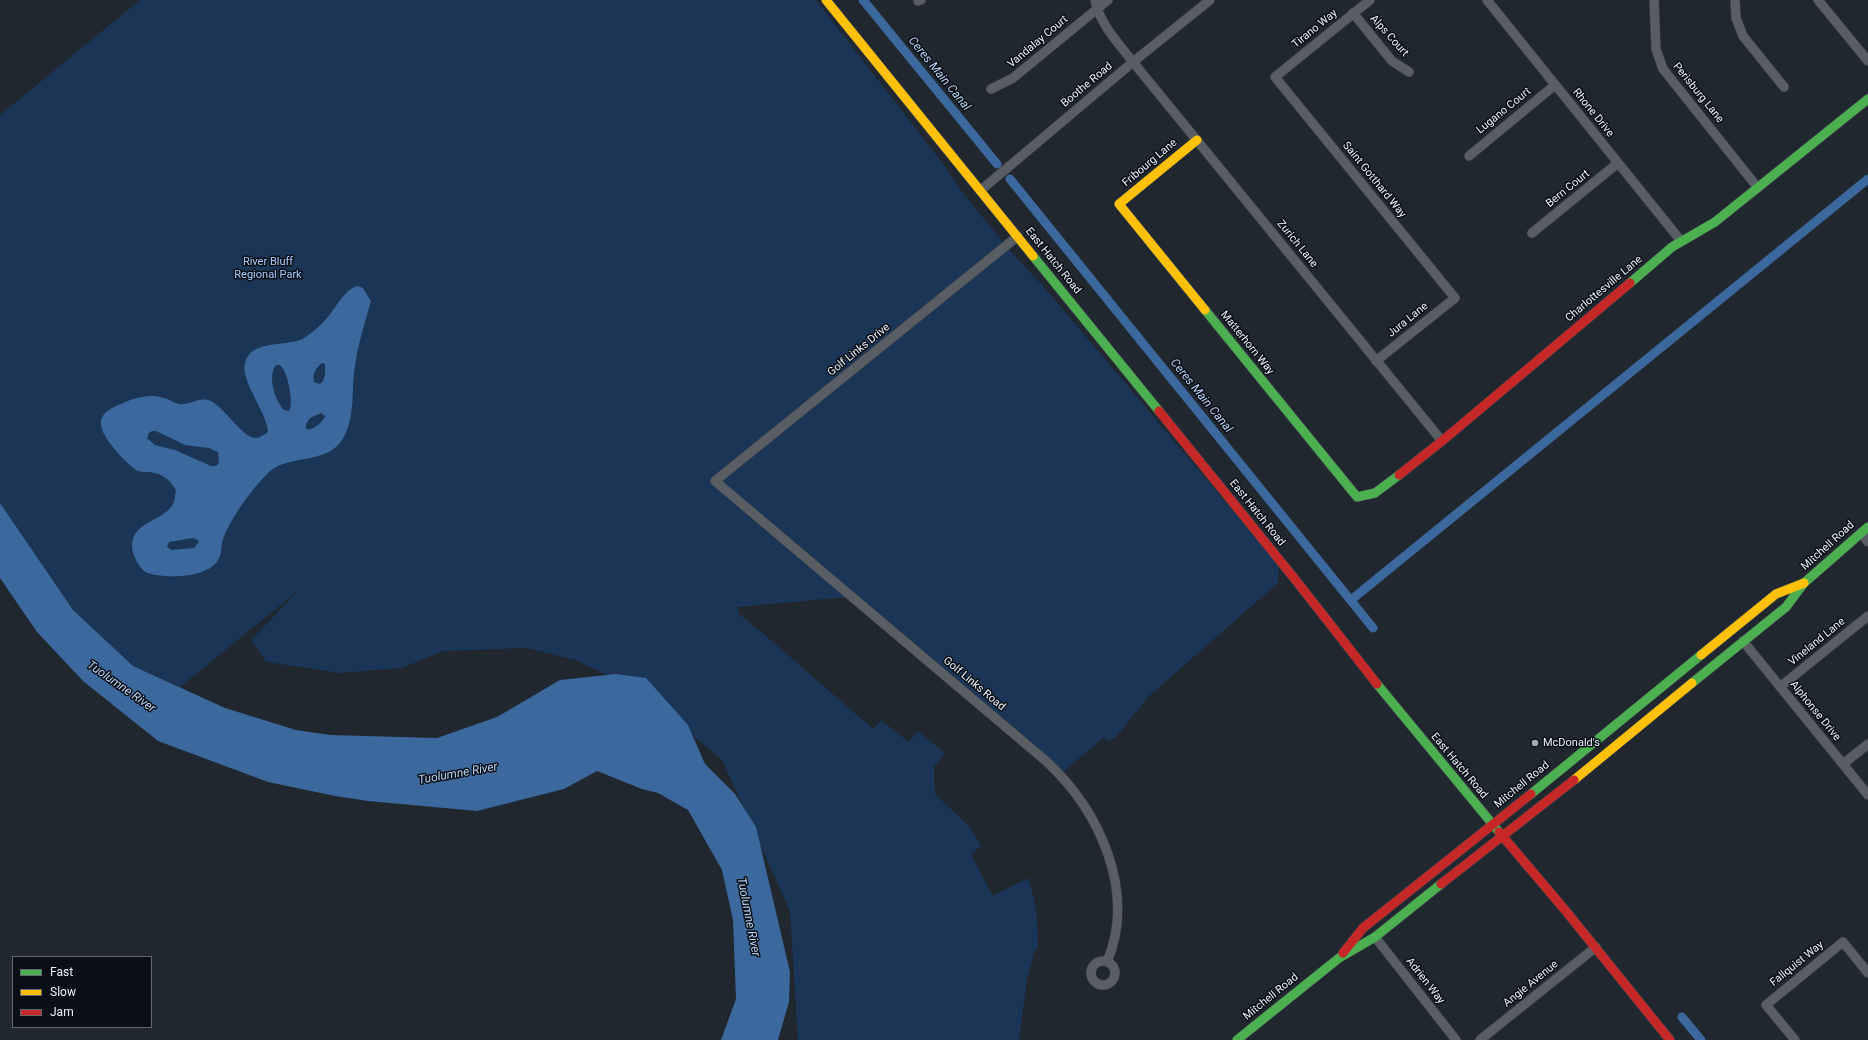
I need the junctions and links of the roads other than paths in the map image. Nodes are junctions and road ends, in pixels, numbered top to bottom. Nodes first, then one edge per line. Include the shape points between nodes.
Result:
1 (826, 0) edge
2 (1108, 0) edge
3 (1210, 0) edge
4 (1370, 0) edge
5 (1487, 0) edge
6 (1654, 0) edge
7 (1735, 0) edge
8 (1818, 0) edge
9 (1096, 4) edge
10 (1354, 13) junction
11 (1868, 61) edge
12 (1133, 62) junction
13 (1409, 72) dead end
14 (1275, 77) joint
15 (1555, 85) junction
16 (1784, 87) dead end
17 (991, 89) dead end
18 (1868, 99) edge
19 (1197, 140) junction
20 (1469, 156) dead end
21 (1618, 164) junction
22 (1758, 188) junction
23 (981, 190) junction
24 (1119, 204) joint
25 (1532, 233) dead end
26 (1018, 236) junction
27 (1681, 241) junction
28 (1455, 298) joint
29 (1376, 361) junction
30 (1442, 441) junction
31 (715, 482) joint
32 (1357, 497) joint
33 (1864, 530) edge
34 (1868, 542) edge
35 (1804, 583) junction
36 (1868, 616) edge
37 (1743, 641) junction
38 (1780, 687) junction
39 (1868, 744) edge
40 (1843, 764) junction
41 (1868, 795) edge
42 (1492, 824) junction
43 (1502, 835) junction
44 (1374, 937) junction
45 (1596, 947) junction
46 (1338, 958) junction
47 (1107, 962) dead end
48 (1868, 973) edge
49 (1236, 1040) edge
50 (1456, 1040) edge
51 (1480, 1040) edge
52 (1670, 1040) edge
53 (1795, 1040) edge

1 - 23 main road, East Hatch Road
2 - 9 street, Vandalay Court
3 - 12 street, Boothe Road
4 - 10 street, Tirano Way
5 - 15 street, Rhone Drive
6 - 22 street, Perisburg Lane via 1656,49 1663,69
7 - 16 street via 1736,18 1743,36
8 - 11 street
9 - 12 street, Zurich Lane via 1114,38
9 - 17 street, Vandalay Court via 1013,78
10 - 13 street, Alps Court via 1392,61
10 - 14 street, Tirano Way
12 - 19 street, Zurich Lane
12 - 23 street, Boothe Road
14 - 28 street, Saint Gotthard Way
15 - 20 street, Lugano Court
15 - 21 street, Rhone Drive
18 - 22 main road, Charlottesville Lane
19 - 24 main road, Fribourg Lane
19 - 29 street, Zurich Lane
21 - 25 street, Bern Court
21 - 27 street, Rhone Drive
22 - 27 main road, Charlottesville Lane via 1715,222
23 - 26 main road, East Hatch Road
24 - 32 main road, Matterhorn Way
26 - 31 street, Golf Links Drive
26 - 42 main road, East Hatch Road
27 - 30 main road, Charlottesville Lane
28 - 29 street, Jura Lane
29 - 30 street, Zurich Lane
30 - 32 main road, Charlottesville Lane via 1375,493
31 - 47 street, Golf Links Road via 1046,761 1070,785 1096,826 1111,865 1116,893 1117,922
33 - 34 street
33 - 35 main road, Mitchell Road
35 - 37 main road, Mitchell Road via 1786,607
35 - 42 main road, Mitchell Road via 1776,594
36 - 38 street, Vineland Lane
37 - 38 street, Alphonse Drive
37 - 43 main road, Mitchell Road via 1635,728 1595,764
38 - 40 street, Alphonse Drive
39 - 40 street
40 - 41 street, Alphonse Drive
42 - 43 main road, East Hatch Road
42 - 46 main road, Mitchell Road via 1363,928
43 - 44 main road, Mitchell Road
43 - 45 main road, East Hatch Road
44 - 46 main road, Mitchell Road
44 - 50 street, Adrien Way
45 - 51 street, Angie Avenue
45 - 52 main road, East Hatch Road
46 - 49 main road, Mitchell Road
48 - 53 street, Fallquist Way via 1843,942 1766,1005

